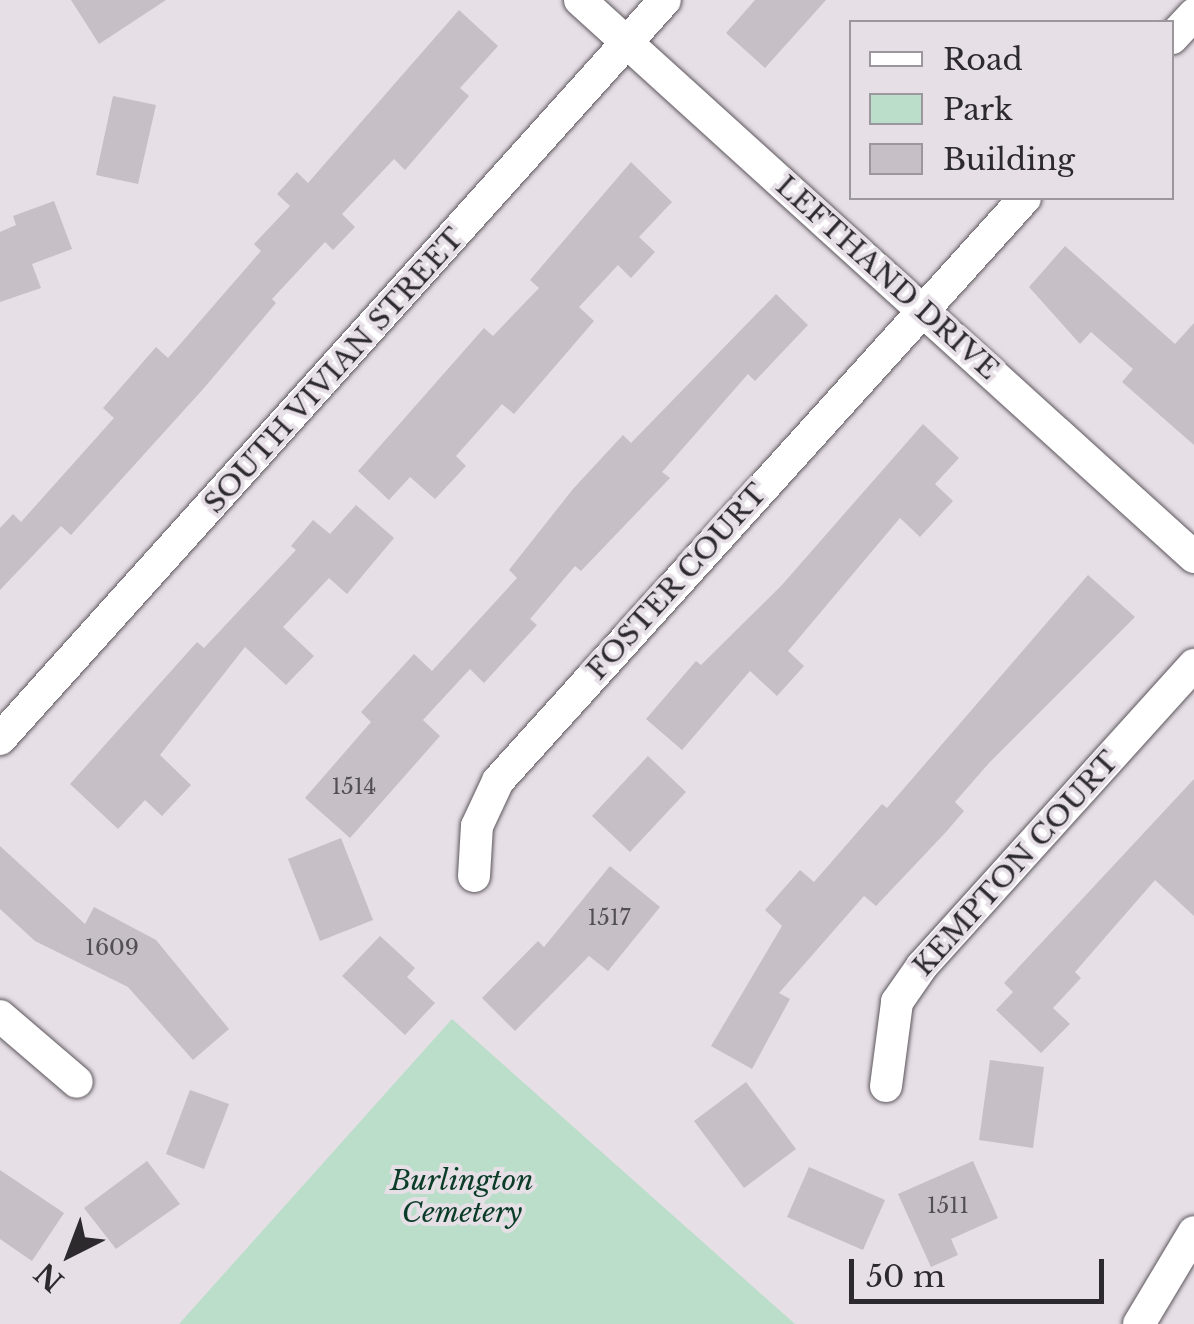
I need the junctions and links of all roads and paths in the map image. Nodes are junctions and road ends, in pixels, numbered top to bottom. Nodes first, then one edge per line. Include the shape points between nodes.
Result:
1 (580, 0) edge
2 (665, 0) edge
3 (1194, 14) edge
4 (1174, 36) edge
5 (627, 42) junction
6 (1023, 200) edge
7 (922, 310) junction
8 (1194, 556) edge
9 (1194, 665) edge
10 (0, 740) edge
11 (474, 876) dead end
12 (0, 1016) edge
13 (77, 1082) dead end
14 (886, 1086) dead end
15 (1194, 1232) edge
16 (1139, 1324) edge

1 - 5 street, LEFTHAND DRIVE
2 - 5 street, SOUTH VIVIAN STREET
3 - 4 street
5 - 7 street, LEFTHAND DRIVE
5 - 10 street, SOUTH VIVIAN STREET
6 - 7 street, FOSTER COURT
7 - 8 street, LEFTHAND DRIVE
7 - 11 street, FOSTER COURT via 498,781 477,826
9 - 14 street, KEMPTON COURT via 922,966 897,1002
12 - 13 street
15 - 16 street

